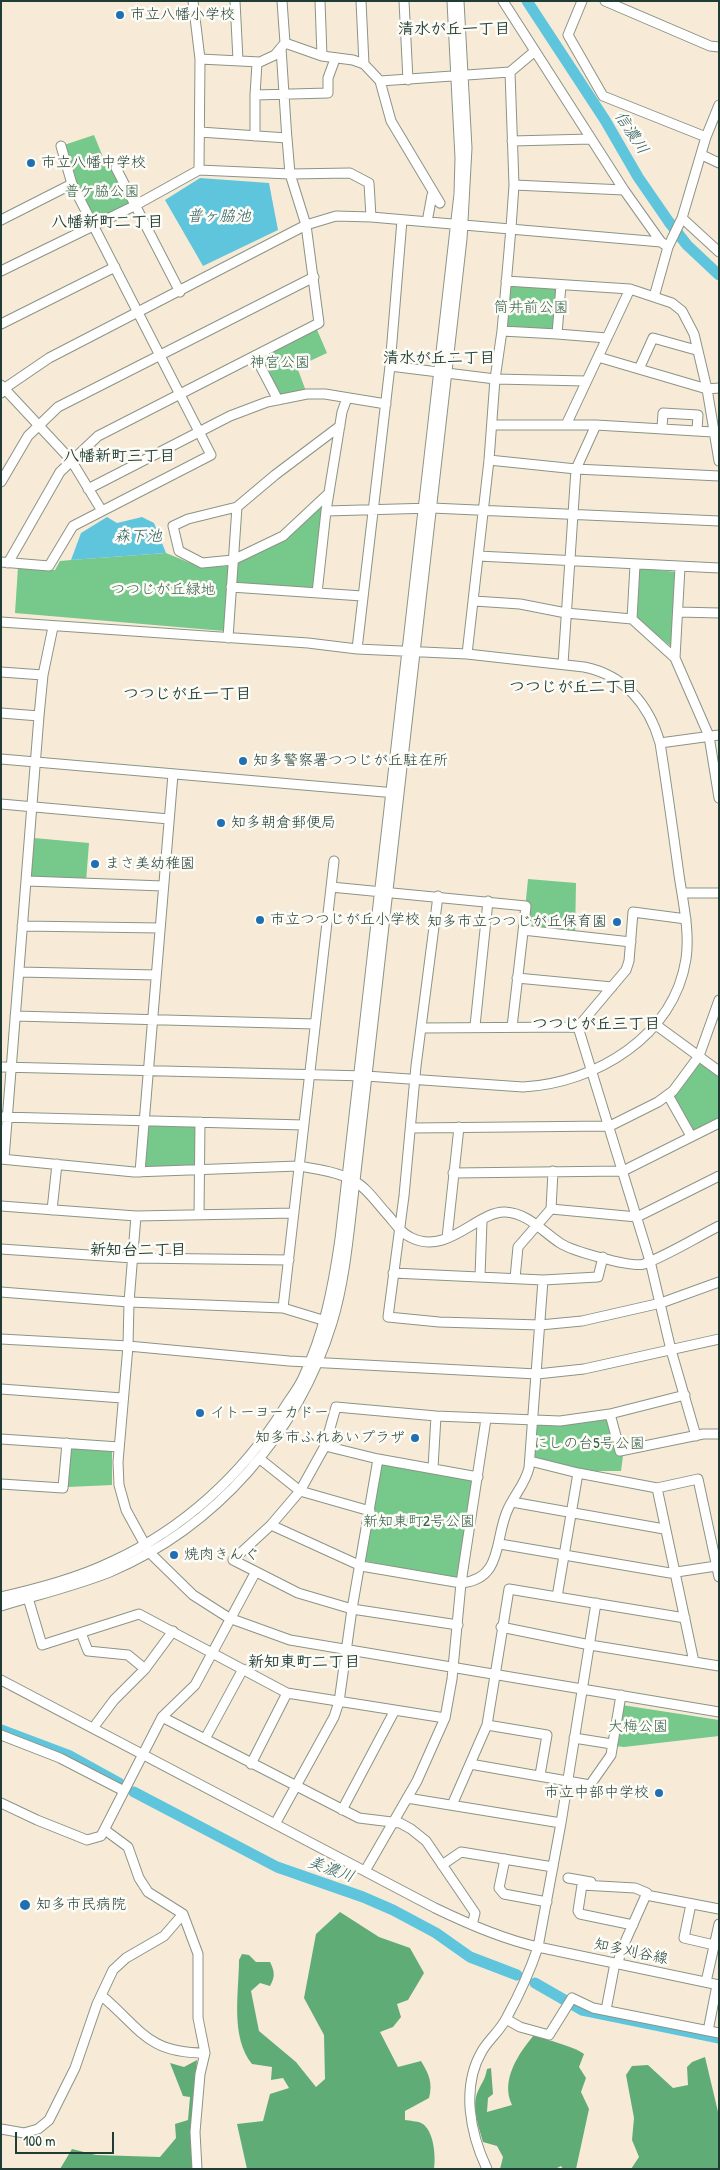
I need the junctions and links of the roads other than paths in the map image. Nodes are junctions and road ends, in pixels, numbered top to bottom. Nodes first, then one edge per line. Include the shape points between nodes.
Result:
1 (193, 1) edge
2 (235, 1) edge
3 (282, 1) edge
4 (320, 1) edge
5 (361, 1) edge
6 (404, 1) edge
7 (452, 1) edge
8 (459, 1) edge
9 (504, 1) edge
10 (582, 1) edge
11 (604, 1) edge
12 (283, 45) junction
13 (719, 47) edge
14 (535, 51) junction
15 (322, 56) junction
16 (200, 58) junction
17 (335, 59) junction
18 (238, 60) junction
19 (256, 63) junction
20 (364, 64) junction
21 (510, 72) junction
22 (460, 76) junction
23 (408, 80) junction
24 (380, 81) junction
25 (284, 94) junction
26 (255, 95) junction
27 (719, 105) edge
28 (200, 132) junction
29 (255, 136) junction
30 (706, 137) junction
31 (591, 139) junction
32 (287, 140) junction
33 (512, 141) junction
34 (61, 146) dead end
35 (702, 154) junction
36 (719, 163) edge
37 (116, 168) dead end
38 (199, 170) junction
39 (290, 174) junction
40 (72, 184) junction
41 (514, 185) junction
42 (624, 190) junction
43 (136, 205) junction
44 (371, 217) junction
45 (682, 218) junction
46 (1, 220) edge
47 (402, 220) junction
48 (427, 222) junction
49 (93, 224) junction
50 (459, 224) junction
51 (306, 225) junction
52 (511, 228) junction
53 (667, 243) junction
54 (719, 252) edge
55 (115, 267) junction
56 (1, 272) edge
57 (314, 277) junction
58 (506, 281) junction
59 (561, 284) junction
60 (630, 289) junction
61 (180, 292) junction
62 (654, 297) junction
63 (138, 313) junction
64 (1, 324) edge
65 (502, 331) junction
66 (557, 334) junction
67 (607, 338) junction
68 (696, 350) junction
69 (160, 355) junction
70 (255, 356) junction
71 (598, 357) junction
72 (390, 366) junction
73 (639, 369) junction
74 (443, 371) junction
75 (495, 379) junction
76 (586, 382) junction
77 (719, 388) edge
78 (2, 389) edge
79 (707, 390) junction
80 (179, 394) junction
81 (347, 398) junction
82 (278, 400) junction
83 (386, 404) junction
84 (493, 425) junction
85 (566, 425) junction
86 (596, 425) junction
87 (40, 426) junction
88 (340, 426) junction
89 (662, 428) junction
90 (697, 430) junction
91 (713, 432) junction
92 (201, 433) junction
93 (71, 460) junction
94 (489, 460) junction
95 (719, 461) edge
96 (576, 469) junction
97 (719, 476) edge
98 (1, 482) edge
99 (88, 489) junction
100 (328, 493) junction
101 (237, 507) junction
102 (428, 508) junction
103 (373, 510) junction
104 (102, 511) junction
105 (326, 511) junction
106 (483, 511) junction
107 (574, 514) junction
108 (719, 521) edge
109 (478, 556) junction
110 (233, 560) junction
111 (5, 562) edge
112 (570, 562) junction
113 (635, 565) junction
114 (680, 567) junction
115 (719, 568) edge
116 (231, 587) junction
117 (317, 593) junction
118 (362, 596) junction
119 (474, 600) junction
120 (678, 612) junction
121 (566, 613) junction
122 (719, 613) edge
123 (632, 619) junction
124 (1, 622) edge
125 (52, 627) junction
126 (228, 638) junction
127 (357, 649) junction
128 (411, 651) junction
129 (467, 654) junction
130 (674, 658) junction
131 (562, 664) junction
132 (1, 672) edge
133 (43, 675) junction
134 (1, 713) edge
135 (39, 716) junction
136 (719, 735) edge
137 (709, 736) junction
138 (660, 743) junction
139 (1, 758) edge
140 (36, 762) junction
141 (173, 774) junction
142 (395, 793) junction
143 (719, 798) edge
144 (1, 804) edge
145 (32, 807) junction
146 (169, 819) junction
147 (334, 861) dead end
148 (27, 881) junction
149 (164, 886) junction
150 (332, 887) junction
151 (384, 891) junction
152 (682, 893) junction
153 (719, 893) edge
154 (438, 896) junction
155 (488, 901) junction
156 (686, 919) junction
157 (22, 926) junction
158 (160, 928) junction
159 (523, 930) junction
160 (631, 942) junction
161 (19, 972) junction
162 (156, 975) junction
163 (517, 978) junction
164 (612, 987) junction
165 (719, 1000) edge
166 (15, 1016) junction
167 (151, 1020) junction
168 (315, 1024) junction
169 (656, 1025) junction
170 (475, 1026) junction
171 (578, 1026) junction
172 (512, 1027) junction
173 (421, 1028) junction
174 (699, 1056) junction
175 (6, 1068) edge
176 (148, 1071) junction
177 (592, 1071) junction
178 (719, 1071) edge
179 (310, 1075) junction
180 (362, 1076) junction
181 (416, 1078) junction
182 (668, 1095) junction
183 (4, 1117) edge
184 (144, 1121) junction
185 (200, 1122) junction
186 (719, 1123) edge
187 (304, 1125) junction
188 (610, 1126) junction
189 (459, 1127) junction
190 (412, 1128) junction
191 (691, 1136) junction
192 (3, 1159) edge
193 (57, 1164) junction
194 (300, 1166) junction
195 (198, 1171) junction
196 (553, 1171) junction
197 (623, 1171) junction
198 (140, 1172) junction
199 (453, 1173) junction
200 (719, 1176) edge
201 (351, 1180) junction
202 (1, 1206) edge
203 (551, 1209) junction
204 (52, 1210) junction
205 (294, 1213) junction
206 (199, 1215) junction
207 (136, 1216) junction
208 (637, 1217) junction
209 (482, 1221) junction
210 (539, 1225) junction
211 (719, 1226) edge
212 (399, 1230) junction
213 (447, 1238) junction
214 (1, 1249) edge
215 (603, 1257) junction
216 (133, 1258) junction
217 (289, 1260) junction
218 (650, 1261) junction
219 (393, 1273) junction
220 (480, 1276) junction
221 (516, 1278) junction
222 (543, 1280) junction
223 (719, 1282) edge
224 (1, 1292) edge
225 (129, 1302) junction
226 (661, 1303) junction
227 (283, 1308) junction
228 (328, 1321) junction
229 (540, 1325) junction
230 (1, 1339) edge
231 (719, 1339) edge
232 (128, 1346) junction
233 (671, 1350) junction
234 (314, 1361) junction
235 (536, 1374) junction
236 (1, 1389) edge
237 (685, 1395) junction
238 (122, 1398) junction
239 (610, 1414) junction
240 (436, 1416) junction
241 (486, 1419) junction
242 (532, 1422) junction
243 (719, 1434) edge
244 (696, 1436) junction
245 (1, 1439) edge
246 (68, 1442) junction
247 (119, 1446) junction
248 (326, 1446) junction
249 (260, 1459) junction
250 (378, 1459) junction
251 (530, 1461) junction
252 (433, 1468) junction
253 (578, 1473) junction
254 (478, 1477) junction
255 (1, 1484) edge
256 (657, 1488) junction
257 (300, 1491) junction
258 (512, 1502) junction
259 (370, 1511) junction
260 (572, 1514) junction
261 (271, 1525) junction
262 (664, 1529) junction
263 (500, 1544) junction
264 (147, 1549) junction
265 (565, 1555) junction
266 (361, 1566) junction
267 (716, 1566) junction
268 (255, 1573) junction
269 (676, 1574) junction
270 (719, 1577) edge
271 (461, 1583) junction
272 (557, 1596) junction
273 (1, 1597) edge
274 (28, 1598) junction
275 (596, 1604) junction
276 (1, 1606) edge
277 (352, 1609) junction
278 (230, 1618) junction
279 (685, 1618) junction
280 (458, 1625) junction
281 (501, 1627) junction
282 (173, 1631) junction
283 (81, 1633) junction
284 (590, 1645) junction
285 (347, 1650) junction
286 (211, 1653) junction
287 (694, 1662) junction
288 (719, 1666) edge
289 (452, 1668) junction
290 (145, 1669) junction
291 (243, 1669) junction
292 (496, 1675) junction
293 (1, 1680) edge
294 (583, 1688) junction
295 (287, 1693) junction
296 (621, 1695) junction
297 (339, 1702) junction
298 (396, 1710) junction
299 (719, 1712) edge
300 (162, 1717) junction
301 (445, 1718) junction
302 (487, 1725) junction
303 (93, 1728) junction
304 (1, 1735) edge
305 (574, 1738) junction
306 (205, 1739) junction
307 (612, 1744) junction
308 (142, 1754) junction
309 (251, 1764) junction
310 (470, 1764) junction
311 (540, 1775) junction
312 (568, 1780) junction
313 (297, 1787) junction
314 (124, 1791) junction
315 (407, 1798) junction
316 (1, 1803) edge
317 (452, 1805) junction
318 (342, 1810) junction
319 (394, 1822) junction
320 (561, 1823) junction
321 (275, 1824) junction
322 (105, 1830) junction
323 (505, 1859) junction
324 (442, 1865) junction
325 (553, 1867) junction
326 (365, 1871) junction
327 (568, 1878) dead end
328 (594, 1885) junction
329 (646, 1896) junction
330 (547, 1902) junction
331 (691, 1904) junction
332 (719, 1908) edge
333 (183, 1914) junction
334 (719, 1924) edge
335 (472, 1925) junction
336 (633, 1925) junction
337 (714, 1946) junction
338 (538, 1947) junction
339 (617, 1963) junction
340 (706, 1982) junction
341 (718, 1985) edge
342 (102, 1996) junction
343 (606, 2010) junction
344 (506, 2019) junction
345 (708, 2031) junction
346 (719, 2033) edge
347 (205, 2053) junction
348 (1, 2129) edge
349 (197, 2169) edge
350 (487, 2169) edge

1 - 16 street
2 - 18 street
3 - 12 street
4 - 15 street
5 - 20 street
6 - 23 street
7 - 22 street
8 - 22 street
9 - 14 street
10 - 30 street via 568,35 602,96
11 - 13 street
12 - 15 street
12 - 19 street via 275,55
12 - 25 street
14 - 21 street
14 - 31 street
15 - 17 street
16 - 18 street
16 - 28 street
17 - 20 street
17 - 25 street via 328,78 328,93
18 - 19 street
19 - 26 street
20 - 24 street
21 - 22 street
21 - 33 street
22 - 23 street
22 - 50 street via 467,148
23 - 24 street
24 - 48 street via 391,120 440,203 432,195
25 - 26 street
25 - 32 street
26 - 29 street
27 - 30 street
28 - 29 street
28 - 38 street
29 - 32 street
30 - 35 street
31 - 33 street
31 - 42 street
32 - 39 street
33 - 41 street
34 - 40 street
35 - 36 street
35 - 45 street
37 - 43 street
38 - 39 street
38 - 43 street
39 - 44 street via 350,173 369,184
39 - 51 street
40 - 46 street
40 - 49 street
41 - 42 street
41 - 52 street
42 - 53 street
43 - 49 street
43 - 61 street
44 - 47 street
44 - 51 street via 336,216
45 - 53 street
45 - 54 street
47 - 48 street
47 - 72 street
48 - 50 street
49 - 55 street
49 - 56 street
50 - 52 street
50 - 74 street
51 - 57 street
51 - 61 street
52 - 53 street
52 - 58 street
53 - 62 street
55 - 63 street
55 - 64 street
57 - 69 street
57 - 70 street via 319,323
58 - 59 street
58 - 65 street
59 - 60 street
59 - 66 street
60 - 62 street
60 - 67 street
61 - 63 street
62 - 68 street via 672,303 682,311 689,321
63 - 69 street
63 - 78 street via 49,358
65 - 66 street
65 - 75 street
66 - 67 street
67 - 71 street
68 - 73 street via 652,338
68 - 79 street
69 - 80 street
69 - 87 street via 58,407
70 - 80 street
70 - 82 street
71 - 73 street
71 - 76 street
72 - 74 street
72 - 83 street
73 - 79 street
74 - 75 street
74 - 102 street
75 - 76 street
75 - 84 street
76 - 85 street
77 - 79 street
78 - 87 street
79 - 91 street
80 - 92 street
80 - 93 street via 98,436
81 - 82 street via 307,394
81 - 83 street
81 - 88 street
82 - 92 street via 230,416
83 - 103 street
84 - 85 street
84 - 94 street
85 - 86 street
86 - 89 street
86 - 96 street
87 - 93 street
87 - 98 street via 28,436
88 - 100 street
88 - 101 street
89 - 90 street
89 - 90 street via 663,413 698,415
90 - 91 street
91 - 95 street
92 - 99 street
92 - 104 street via 211,455
93 - 99 street
93 - 111 street via 60,472
94 - 96 street
94 - 106 street
96 - 97 street
96 - 107 street
99 - 104 street
100 - 105 street
100 - 110 street via 283,536
101 - 110 street
101 - 110 street via 173,526 179,551 202,564
102 - 103 street
102 - 106 street
102 - 128 street
103 - 105 street
103 - 118 street
104 - 111 street via 73,526 49,566
105 - 117 street
106 - 107 street
106 - 109 street
107 - 108 street
107 - 112 street
109 - 112 street
109 - 119 street
110 - 116 street
112 - 113 street
112 - 121 street
113 - 114 street
113 - 123 street
114 - 115 street
114 - 120 street
116 - 117 street
116 - 126 street
117 - 118 street
118 - 127 street
119 - 121 street
119 - 129 street
120 - 122 street
120 - 130 street
121 - 123 street
121 - 131 street
123 - 130 street
124 - 125 street
125 - 126 street
125 - 133 street
126 - 127 street
127 - 128 street
128 - 129 street
128 - 142 street
129 - 131 street
130 - 137 street
131 - 138 street via 595,669 617,679 644,706 652,718
132 - 133 street
133 - 135 street
134 - 135 street
135 - 140 street
136 - 137 street
137 - 138 street
137 - 143 street
138 - 152 street
139 - 140 street
140 - 141 street
140 - 145 street
141 - 142 street
141 - 146 street
142 - 151 street
144 - 145 street
145 - 146 street
145 - 148 street
146 - 149 street
147 - 150 street
148 - 149 street
148 - 157 street
149 - 158 street
150 - 151 street
150 - 168 street
151 - 154 street
151 - 180 street
152 - 153 street
152 - 156 street
154 - 155 street
154 - 173 street
155 - 159 street via 526,906
155 - 170 street
156 - 160 street via 633,912
156 - 169 street via 686,958 682,976
157 - 158 street
157 - 161 street
158 - 162 street
159 - 160 street
159 - 163 street
160 - 164 street via 626,970
161 - 162 street
161 - 166 street
162 - 167 street
163 - 164 street
163 - 172 street
164 - 171 street
165 - 174 street
166 - 167 street
166 - 175 street
167 - 168 street
167 - 176 street
168 - 179 street
169 - 174 street
169 - 177 street via 627,1052
170 - 172 street
170 - 173 street
171 - 172 street
171 - 177 street
173 - 181 street
174 - 178 street
174 - 182 street
175 - 176 street
175 - 183 street
176 - 179 street
176 - 184 street
177 - 181 street via 544,1086 523,1087
177 - 188 street
179 - 180 street
179 - 187 street
180 - 181 street
180 - 201 street
181 - 190 street
182 - 188 street
182 - 191 street
183 - 184 street
183 - 192 street
184 - 185 street
184 - 198 street
185 - 187 street
185 - 195 street
186 - 191 street
187 - 194 street
188 - 189 street
188 - 197 street
189 - 190 street
189 - 199 street
190 - 212 street
191 - 197 street
192 - 193 street
193 - 198 street
193 - 204 street
194 - 195 street
194 - 201 street
194 - 205 street
195 - 198 street
195 - 206 street
196 - 197 street
196 - 199 street
196 - 203 street
197 - 208 street
199 - 213 street
200 - 208 street
201 - 212 street via 391,1217
201 - 228 street via 343,1275
202 - 204 street
203 - 208 street
203 - 210 street
204 - 207 street
205 - 206 street
205 - 217 street
206 - 207 street
207 - 216 street
208 - 218 street
209 - 210 street via 508,1212
209 - 213 street
209 - 220 street
210 - 215 street via 561,1244
210 - 221 street via 518,1247
211 - 218 street
212 - 213 street via 417,1240
212 - 219 street
214 - 216 street
215 - 218 street via 643,1265
215 - 222 street via 598,1277
216 - 217 street
216 - 225 street
217 - 227 street
218 - 226 street
219 - 220 street
219 - 229 street via 388,1317
220 - 221 street
221 - 222 street
222 - 229 street
223 - 226 street
224 - 225 street
225 - 227 street
225 - 232 street
226 - 229 street via 582,1321
226 - 233 street
227 - 228 street
228 - 234 street
229 - 235 street
230 - 232 street
231 - 233 street
232 - 234 street
232 - 238 street
233 - 235 street via 584,1369
233 - 237 street
234 - 235 street
234 - 249 street via 296,1407
234 - 264 street via 270,1430 240,1468 220,1490
235 - 242 street
236 - 238 street
237 - 239 street
237 - 244 street
238 - 247 street
239 - 242 street
239 - 244 street via 620,1451
240 - 241 street
240 - 248 street via 336,1408
240 - 252 street
241 - 242 street
241 - 254 street
242 - 251 street
243 - 244 street
245 - 246 street
246 - 247 street
246 - 255 street via 63,1488
247 - 264 street via 118,1473 122,1496
248 - 250 street
248 - 257 street
249 - 257 street
249 - 264 street via 212,1508
250 - 252 street
250 - 259 street
251 - 253 street
251 - 258 street via 526,1480
252 - 254 street
253 - 256 street
253 - 260 street
254 - 271 street
256 - 262 street
256 - 267 street via 698,1479
257 - 259 street
257 - 261 street
258 - 260 street
258 - 263 street
259 - 266 street
260 - 262 street
260 - 265 street
261 - 266 street
261 - 268 street via 233,1560
262 - 269 street
263 - 265 street
263 - 271 street via 487,1572 474,1582
264 - 273 street via 95,1569
264 - 274 street via 83,1582
264 - 278 street via 193,1595
265 - 269 street
265 - 272 street
266 - 271 street
266 - 277 street
267 - 269 street
267 - 270 street
268 - 277 street via 298,1594
268 - 278 street
269 - 279 street
271 - 280 street
272 - 275 street
272 - 281 street via 509,1589
274 - 276 street
274 - 283 street via 42,1645
275 - 279 street
275 - 284 street
277 - 280 street
277 - 285 street
278 - 285 street via 290,1640
278 - 286 street
279 - 287 street
280 - 289 street
281 - 284 street
281 - 292 street
282 - 283 street via 139,1614
282 - 286 street
282 - 290 street
283 - 290 street via 88,1651 128,1655
284 - 287 street
284 - 294 street
285 - 289 street
285 - 297 street
286 - 291 street
286 - 300 street via 195,1685
287 - 288 street
289 - 292 street
289 - 301 street
290 - 303 street via 114,1700
291 - 295 street
291 - 306 street
292 - 294 street
292 - 302 street
293 - 303 street, 知多刈谷線
294 - 296 street
294 - 305 street
295 - 297 street
295 - 309 street
296 - 299 street
296 - 307 street
297 - 298 street
297 - 313 street via 334,1718
298 - 301 street
298 - 318 street
300 - 306 street
300 - 308 street
301 - 315 street
302 - 310 street
302 - 311 street via 547,1735
303 - 308 street, 知多刈谷線
304 - 314 street via 60,1758
305 - 307 street
305 - 312 street
306 - 309 street
307 - 312 street via 611,1755 590,1785
308 - 314 street
308 - 321 street, 知多刈谷線
309 - 313 street
310 - 311 street
310 - 317 street
311 - 312 street
312 - 320 street
313 - 318 street
313 - 321 street
314 - 322 street
315 - 317 street
315 - 319 street
316 - 322 street via 87,1840 97,1838
317 - 320 street
318 - 319 street via 360,1818
319 - 324 street via 420,1835
319 - 326 street
320 - 325 street
321 - 326 street, 知多刈谷線
322 - 333 street via 128,1847 139,1878 148,1892
323 - 324 street via 461,1852
323 - 325 street
323 - 330 street via 499,1888 504,1894
324 - 335 street via 476,1917
325 - 330 street
326 - 335 street, 知多刈谷線
327 - 328 street via 593,1882
328 - 329 street via 635,1888 647,1893
328 - 336 street via 582,1885 580,1914
329 - 331 street
329 - 336 street
330 - 338 street
331 - 332 street
331 - 337 street via 684,1938
333 - 342 street via 164,1936 119,1963
333 - 347 street via 198,1954 198,2018
334 - 337 street
335 - 338 street, 知多刈谷線
336 - 339 street
337 - 340 street
338 - 339 street, 知多刈谷線
338 - 344 street
339 - 340 street, 知多刈谷線
339 - 343 street
340 - 341 street, 知多刈谷線
341 - 345 street
342 - 347 street via 151,2042 184,2052
342 - 348 street via 75,2068 49,2120 38,2129 24,2133
343 - 344 street via 569,2001 549,2036
343 - 345 street
344 - 350 street via 482,2049 470,2087 476,2144
345 - 346 street
347 - 349 street via 195,2132

